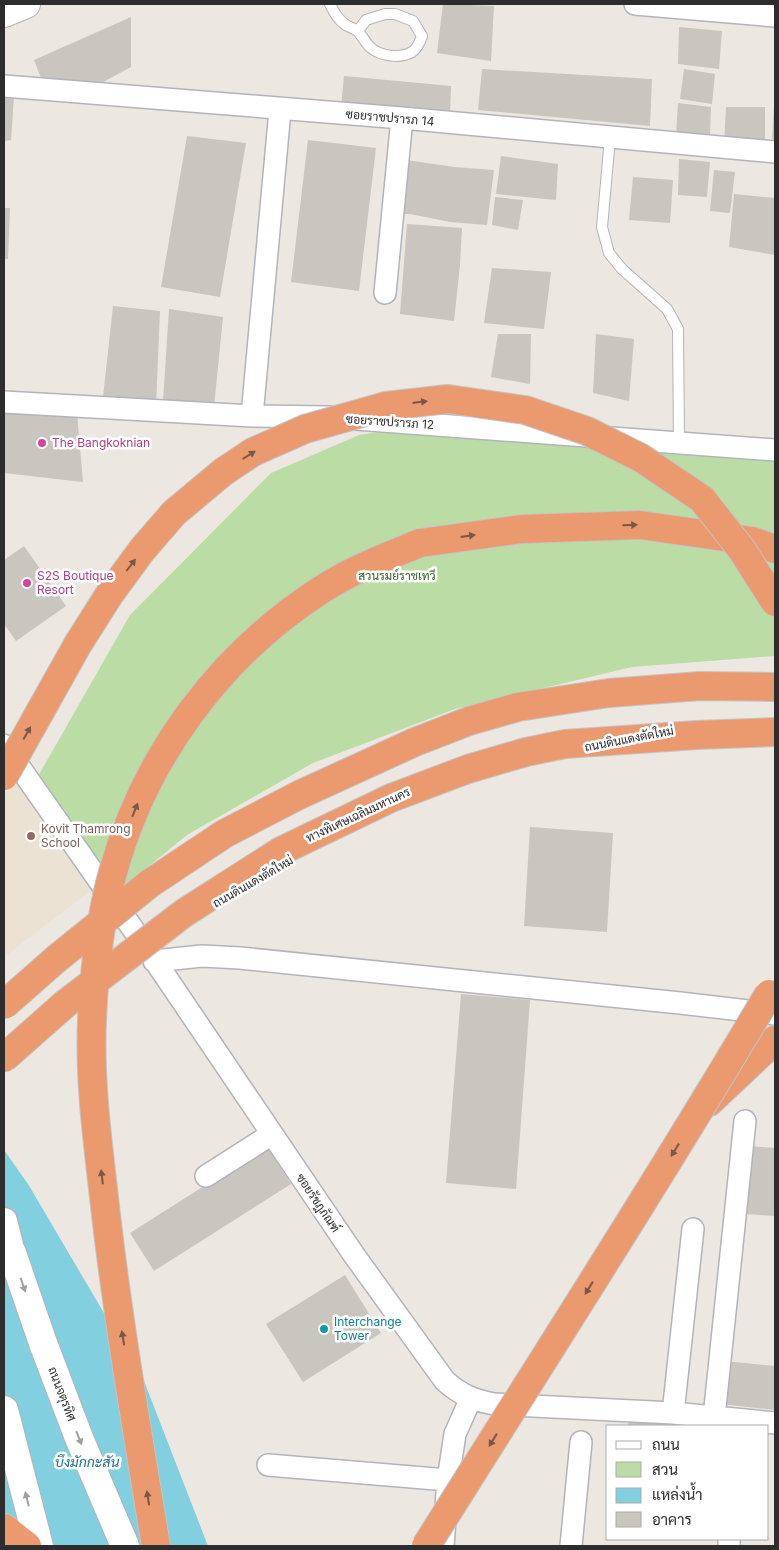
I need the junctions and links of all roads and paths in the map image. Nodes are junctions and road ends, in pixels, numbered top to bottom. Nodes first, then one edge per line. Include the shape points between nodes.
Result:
1 (330, 4) edge
2 (635, 4) edge
3 (775, 16) edge
4 (358, 31) junction
5 (4, 86) edge
6 (280, 110) junction
7 (402, 118) junction
8 (610, 138) junction
9 (775, 152) edge
10 (385, 293) dead end
11 (4, 402) edge
12 (252, 416) junction
13 (679, 443) junction
14 (775, 450) edge
15 (775, 549) edge
16 (775, 602) edge
17 (775, 679) edge
18 (775, 687) edge
19 (775, 723) edge
20 (775, 732) edge
21 (4, 745) edge
22 (4, 776) edge
23 (113, 902) junction
24 (151, 955) junction
25 (775, 977) edge
26 (4, 994) edge
27 (4, 1005) edge
28 (775, 1014) edge
29 (775, 1040) edge
30 (5, 1063) edge
31 (701, 1109) junction
32 (745, 1121) dead end
33 (272, 1134) junction
34 (206, 1176) dead end
35 (4, 1221) edge
36 (693, 1229) dead end
37 (8, 1247) edge
38 (471, 1398) junction
39 (4, 1410) edge
40 (673, 1413) junction
41 (714, 1417) junction
42 (738, 1423) edge
43 (775, 1423) edge
44 (581, 1442) dead end
45 (268, 1465) dead end
46 (448, 1480) junction
47 (4, 1528) edge
48 (27, 1546) edge
49 (39, 1546) edge
50 (125, 1546) edge
51 (156, 1546) edge
52 (426, 1546) edge
53 (444, 1546) edge
54 (571, 1546) edge

1 - 4 lane via 345,25
2 - 3 street
4 - 4 lane via 372,48 381,54 392,55 412,52 422,36 413,21 396,14 366,20
5 - 6 street, ซอยราชปรารภ 14
6 - 7 street, ซอยราชปรารภ 14
6 - 12 street
7 - 8 street, ซอยราชปรารภ 14
7 - 10 street
8 - 9 street, ซอยราชปรารภ 14
8 - 13 lane via 602,227 609,253 667,309 678,329
11 - 12 street, ซอยราชปรารภ 12
12 - 13 street, ซอยราชปรารภ 12 via 329,417
13 - 14 street, ซอยราชปรารภ 12
51 -> 15 highway, bridge via 111,1256 93,1092 92,1021 105,907 114,871 141,796 160,759 211,686 271,627 323,588 360,568 420,543 522,529 640,525 752,541
22 -> 16 highway, bridge via 108,595 174,513 223,472 253,452 304,429 386,406 448,399 525,410 587,431 641,458 702,499 742,550
17 - 23 street via 693,679 574,692 497,706 401,742 283,795 194,845
18 - 27 highway, bridge via 700,686 609,693 518,707 415,742 299,795 224,834 149,884
19 - 24 street, ถนนดินแดงตัดใหม่ via 697,726 545,755 440,789 284,862 197,914
20 - 30 highway, ทางพิเศษเฉลิมมหานคร, bridge via 565,744 468,769 391,798 281,851 184,913 65,1004
21 - 23 street, ซอยรัชฎภัณฑ์
23 - 24 street, ซอยรัชฎภัณฑ์
23 - 26 street
24 - 28 street via 240,958
24 - 30 street, ถนนดินแดงตัดใหม่ via 62,1014
24 - 33 street, ซอยรัชฎภัณฑ์
25 - 31 highway, bridge via 769,994
29 - 31 highway
31 -> 52 highway, bridge
32 - 41 street
33 - 34 street
33 - 38 street, ซอยรัชฎภัณฑ์ via 445,1381 458,1393
35 - 37 street
36 - 40 street
37 -> 50 main road, ถนนจตุรทิศ via 79,1438
38 - 40 street, ซอยรัชฎภัณฑ์ via 494,1404
38 - 46 street via 455,1434
49 -> 39 main road
40 - 41 street, ซอยรัชฎภัณฑ์
41 - 42 street, ซอยรัชฎภัณฑ์
42 - 43 street, ซอยรัชฎภัณฑ์
44 - 54 street
45 - 46 street
46 - 53 street
47 - 48 highway

